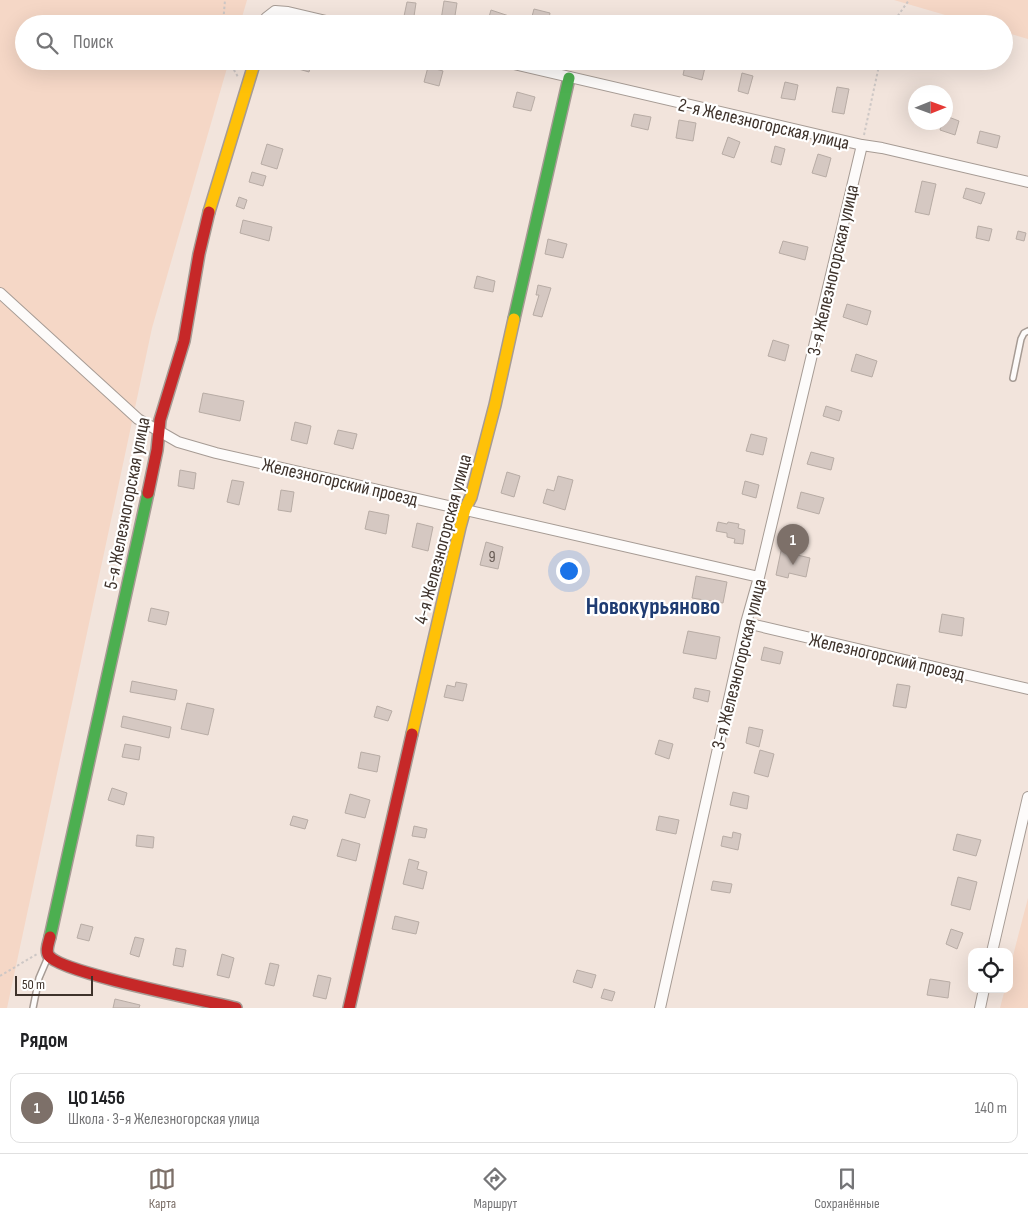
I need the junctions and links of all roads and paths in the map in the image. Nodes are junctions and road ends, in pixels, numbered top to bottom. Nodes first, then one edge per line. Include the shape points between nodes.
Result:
1 (225, 0) edge
2 (909, 0) edge
3 (224, 15) edge
4 (268, 15) edge
5 (301, 15) edge
6 (898, 15) edge
7 (253, 70) edge
8 (537, 70) edge
9 (878, 70) edge
10 (569, 78) junction
11 (862, 145) junction
12 (1028, 182) edge
13 (0, 293) edge
14 (1028, 332) edge
15 (1013, 378) dead end
16 (158, 431) junction
17 (465, 510) junction
18 (759, 577) junction
19 (746, 623) junction
20 (1028, 689) edge
21 (1028, 797) edge
22 (993, 948) edge
23 (48, 952) junction
24 (0, 976) edge
25 (983, 993) edge
26 (33, 1008) edge
27 (236, 1008) edge
28 (349, 1008) edge
29 (660, 1008) edge
30 (980, 1008) edge

1 - 3 path
2 - 6 path
4 - 5 street via 275,11
7 - 16 street, 5-я Железногорская улица via 206,221 184,341
8 - 10 street, 2-я Железногорская улица
9 - 11 path
10 - 11 street, 2-я Железногорская улица
10 - 17 street, 4-я Железногорская улица via 496,405
11 - 12 street, 2-я Железногорская улица
11 - 18 street, 3-я Железногорская улица
13 - 16 street, Железногорский проезд via 124,408
14 - 15 lane via 1021,339
16 - 17 street, Железногорский проезд via 178,442 216,452
16 - 23 street, 5-я Железногорская улица via 157,450
17 - 18 street, Железногорский проезд
17 - 28 street, 4-я Железногорская улица
18 - 19 street, 3-я Железногорская улица
19 - 20 street, Железногорский проезд
19 - 29 street, 3-я Железногорская улица
21 - 22 street
23 - 24 path
23 - 26 lane
23 - 27 street via 68,967 94,975
25 - 30 street

